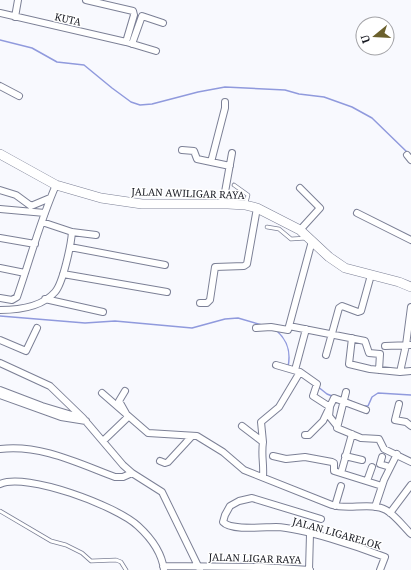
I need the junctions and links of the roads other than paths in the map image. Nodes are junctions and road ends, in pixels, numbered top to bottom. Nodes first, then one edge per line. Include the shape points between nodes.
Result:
1 (18, 0) edge
2 (86, 0) edge
3 (0, 14) edge
4 (15, 17) junction
5 (163, 23) dead end
6 (129, 43) junction
7 (156, 51) dead end
8 (0, 86) edge
9 (19, 96) dead end
10 (225, 102) dead end
11 (182, 150) dead end
12 (232, 153) dead end
13 (0, 154) edge
14 (211, 162) junction
15 (230, 166) junction
16 (234, 184) dead end
17 (56, 185) junction
18 (300, 188) dead end
19 (0, 190) edge
20 (50, 198) junction
21 (221, 204) junction
22 (245, 205) junction
23 (257, 208) junction
24 (0, 209) edge
25 (45, 213) junction
26 (357, 213) dead end
27 (42, 222) junction
28 (267, 227) dead end
29 (300, 230) junction
30 (72, 232) junction
31 (96, 235) dead end
32 (0, 238) edge
33 (310, 240) junction
34 (411, 240) edge
35 (35, 244) junction
36 (70, 247) junction
37 (165, 265) dead end
38 (0, 268) edge
39 (25, 273) junction
40 (62, 274) junction
41 (371, 275) junction
42 (411, 287) edge
43 (167, 292) dead end
44 (0, 298) edge
45 (46, 299) junction
46 (200, 303) dead end
47 (411, 307) edge
48 (0, 310) edge
49 (103, 312) dead end
50 (289, 326) junction
51 (37, 328) dead end
52 (256, 328) dead end
53 (306, 329) junction
54 (333, 333) junction
55 (409, 333) edge
56 (352, 338) junction
57 (0, 340) edge
58 (408, 345) edge
59 (385, 346) dead end
60 (300, 351) junction
61 (308, 352) dead end
62 (326, 355) dead end
63 (0, 363) edge
64 (276, 365) dead end
65 (379, 370) junction
66 (298, 371) junction
67 (411, 371) edge
68 (400, 372) junction
69 (0, 390) edge
70 (126, 391) dead end
71 (346, 392) dead end
72 (102, 393) dead end
73 (0, 395) edge
74 (344, 401) junction
75 (399, 404) dead end
76 (330, 408) junction
77 (366, 410) dead end
78 (128, 418) junction
79 (85, 420) junction
80 (242, 426) dead end
81 (337, 426) junction
82 (411, 426) edge
83 (304, 434) dead end
84 (192, 436) junction
85 (353, 438) junction
86 (103, 441) junction
87 (263, 442) junction
88 (0, 449) edge
89 (397, 454) junction
90 (273, 456) dead end
91 (345, 456) junction
92 (382, 457) dead end
93 (362, 460) dead end
94 (160, 461) dead end
95 (411, 462) edge
96 (372, 467) dead end
97 (390, 467) junction
98 (132, 473) junction
99 (341, 473) junction
100 (263, 477) junction
101 (367, 481) junction
102 (0, 484) edge
103 (411, 485) edge
104 (341, 486) dead end
105 (382, 486) junction
106 (335, 506) junction
107 (376, 507) junction
108 (0, 511) edge
109 (390, 513) junction
110 (321, 518) dead end
111 (310, 534) junction
112 (411, 534) edge
113 (164, 568) edge
114 (200, 568) edge
115 (290, 569) edge
116 (126, 570) edge
117 (310, 570) edge
118 (380, 570) edge

1 - 4 street
2 - 6 street via 133,11
3 - 4 street, KUTA
4 - 6 street, KUTA
5 - 6 street via 142,16
6 - 7 street, KUTA
8 - 9 street
10 - 14 street
11 - 14 street via 194,151 197,159
12 - 15 street
13 - 17 street, JALAN AWILIGAR RAYA
14 - 15 street
15 - 21 street
16 - 22 lane via 248,195
17 - 20 street
17 - 21 street, JALAN AWILIGAR RAYA via 101,198 142,204
18 - 29 street via 320,208
19 - 20 street via 16,195 31,206
20 - 25 street
21 - 22 street, JALAN AWILIGAR RAYA
22 - 23 street, JALAN AWILIGAR RAYA
23 - 29 street, JALAN AWILIGAR RAYA
23 - 46 street via 247,264 215,267 210,300 207,303
24 - 25 street
25 - 27 street
26 - 34 street
27 - 30 street
27 - 35 street
28 - 33 lane via 279,229 291,240
29 - 33 street, JALAN AWILIGAR RAYA
30 - 31 street
30 - 36 street
32 - 35 street
33 - 41 street, JALAN AWILIGAR RAYA via 345,268
33 - 50 street
35 - 39 street
36 - 37 street
36 - 40 street
38 - 39 street
39 - 44 street via 15,298
40 - 43 street
40 - 45 street via 56,292
41 - 42 street, JALAN AWILIGAR RAYA
41 - 54 street via 361,310 358,312 341,306
45 - 48 street via 17,310
45 - 49 street
47 - 55 street
50 - 52 street via 288,330 271,326
50 - 53 street
51 - 57 street via 26,351
53 - 54 street
53 - 60 street
54 - 56 street
54 - 62 street
55 - 58 street
56 - 65 street via 365,341 370,353 380,354
56 - 65 street via 349,364
58 - 59 street
58 - 68 street
60 - 61 street
60 - 66 street
63 - 79 street via 50,386
64 - 66 street
65 - 68 street
66 - 76 street via 317,384 313,396
66 - 87 street via 277,409 261,422
67 - 68 street
69 - 79 street
70 - 78 street via 119,401
71 - 74 street
72 - 78 street
73 - 79 street via 60,417
74 - 76 street via 334,398
74 - 77 street
74 - 81 street
75 - 82 street via 395,420
76 - 81 street via 330,416
76 - 83 street via 314,431 310,435
78 - 84 street via 148,433
78 - 86 street
79 - 86 street
80 - 87 street
81 - 85 street
84 - 94 street via 168,462
84 - 100 street via 207,441 237,465
85 - 89 street via 379,439 384,449
85 - 91 street
86 - 98 street
87 - 100 street
88 - 98 street via 10,447 40,451 115,477
89 - 95 street
89 - 97 street
90 - 99 street via 286,459 305,457 332,462 333,470
91 - 93 street
91 - 99 street
92 - 97 street via 380,464
96 - 101 street
97 - 105 street
98 - 114 street via 158,489 164,496
99 - 101 street
100 - 106 street
101 - 105 street
102 - 113 street via 10,480 37,484 118,512 145,532 160,554
103 - 109 street
104 - 106 street
105 - 107 street
106 - 107 street
107 - 109 street
108 - 116 lane via 52,542 66,545 82,553 91,561 116,560 121,562
109 - 112 street
110 - 111 street, JALAN LIGARELOK via 252,498 230,506 223,522 232,527 278,527
111 - 117 street
111 - 118 street, JALAN LIGARELOK via 385,557
113 - 114 street, JALAN LIGAR RAYA
114 - 115 street, JALAN LIGAR RAYA
115 - 117 street, JALAN LIGAR RAYA

